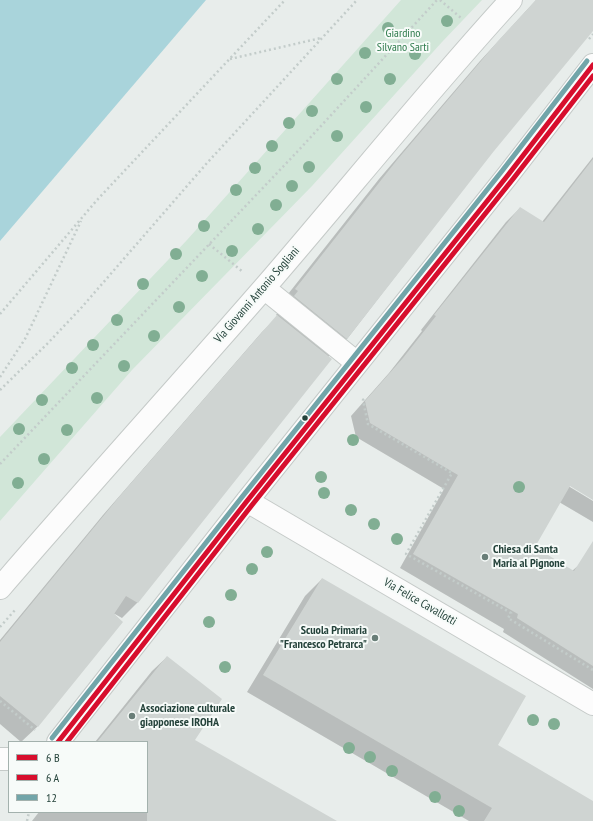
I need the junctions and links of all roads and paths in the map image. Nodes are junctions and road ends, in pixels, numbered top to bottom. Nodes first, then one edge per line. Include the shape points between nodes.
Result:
1 (285, 0) edge
2 (357, 0) edge
3 (439, 0) edge
4 (511, 0) edge
5 (463, 20) dead end
6 (322, 38) junction
7 (230, 59) junction
8 (593, 65) edge
9 (83, 217) junction
10 (209, 244) junction
11 (264, 288) junction
12 (0, 314) edge
13 (357, 363) junction
14 (0, 378) edge
15 (0, 390) edge
16 (367, 394) dead end
17 (0, 464) edge
18 (247, 501) junction
19 (0, 588) edge
20 (593, 670) edge
21 (0, 701) edge
22 (593, 704) edge
23 (38, 732) dead end
24 (59, 741) edge

1 - 7 path
2 - 6 path
3 - 5 path
3 - 10 path
4 - 11 street, Via Giovanni Antonio Sogliani via 465,50
6 - 7 path
6 - 15 path via 207,163 82,307
7 - 9 path
8 - 13 street
9 - 12 path
9 - 14 path via 25,338
10 - 11 path
10 - 17 path
11 - 13 street
11 - 19 street, Via Giovanni Antonio Sogliani
13 - 18 street
16 - 20 path via 363,400 368,424 452,474 406,554 511,613 508,618
18 - 22 street, Via Felice Cavallotti
18 - 24 street
21 - 23 path

